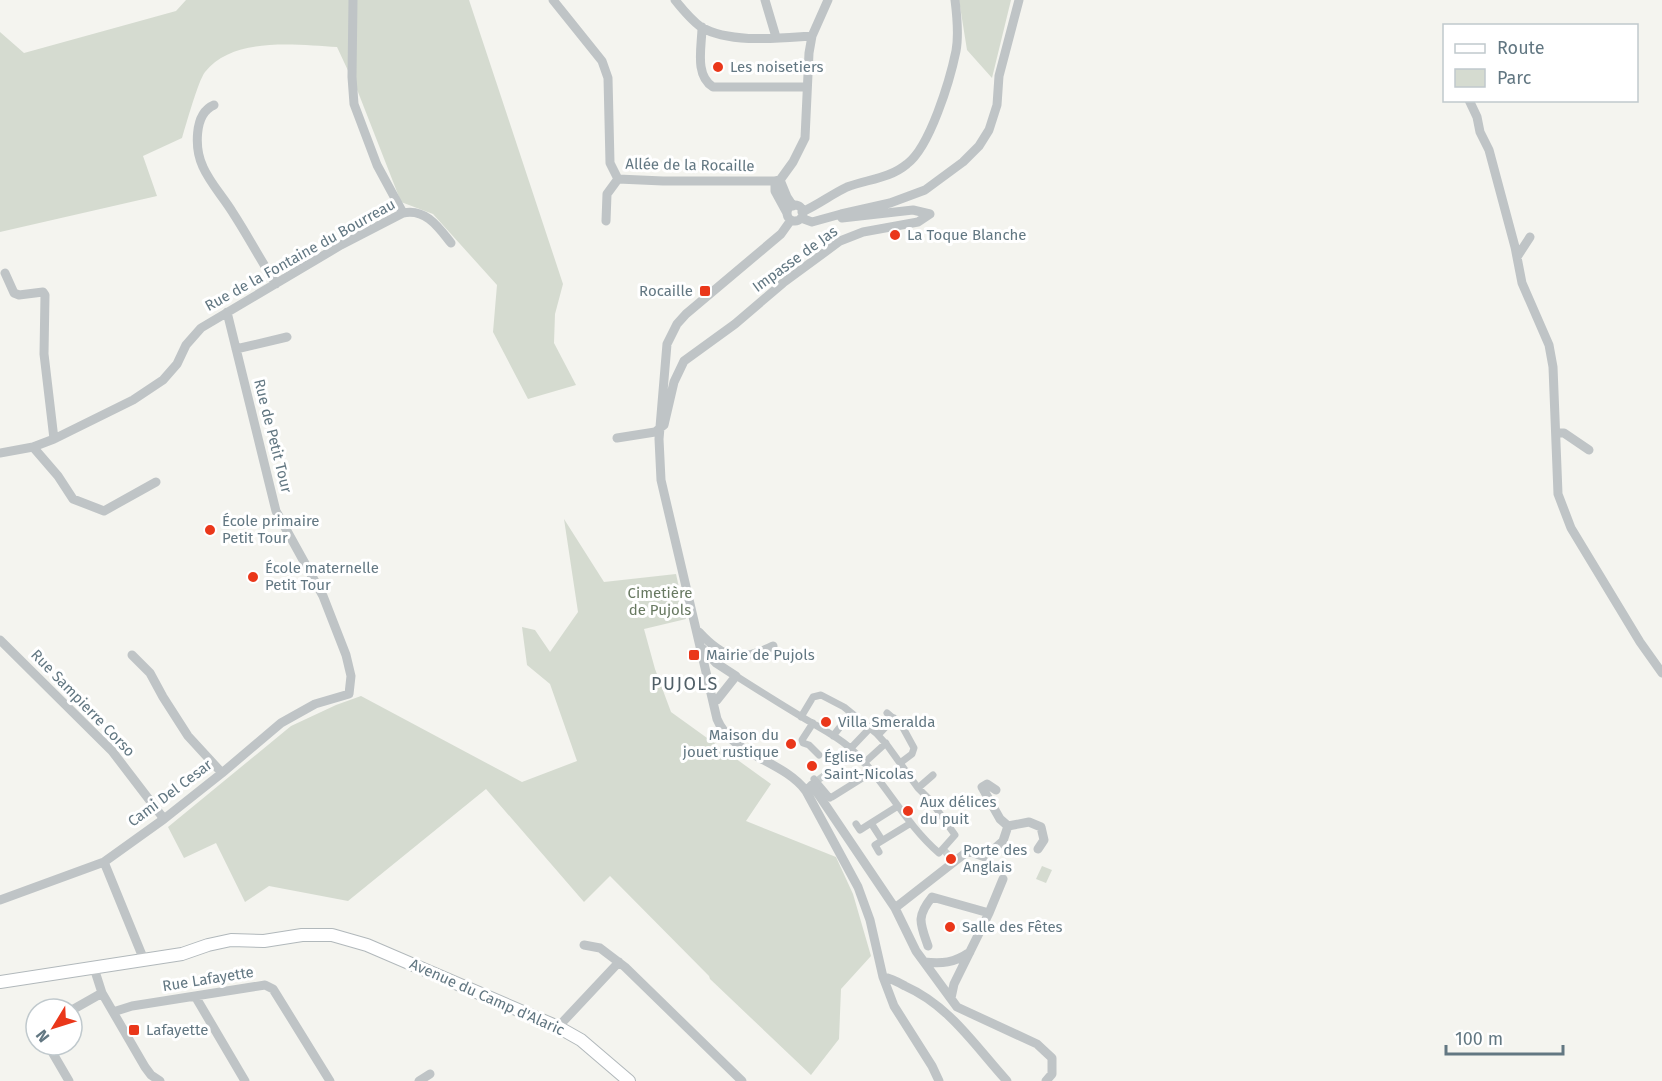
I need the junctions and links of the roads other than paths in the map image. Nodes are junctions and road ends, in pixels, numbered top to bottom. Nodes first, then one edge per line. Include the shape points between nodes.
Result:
1 (353, 0) edge
2 (553, 0) edge
3 (675, 0) edge
4 (765, 0) edge
5 (828, 0) edge
6 (955, 0) edge
7 (1019, 0) edge
8 (702, 27) junction
9 (812, 36) junction
10 (776, 37) junction
11 (789, 37) junction
12 (809, 52) junction
13 (807, 87) junction
14 (1470, 102) edge
15 (214, 105) dead end
16 (618, 179) junction
17 (778, 180) junction
18 (403, 213) junction
19 (790, 213) junction
20 (841, 214) junction
21 (802, 215) junction
22 (606, 221) dead end
23 (1530, 237) dead end
24 (451, 243) dead end
25 (1517, 257) junction
26 (5, 273) dead end
27 (276, 284) junction
28 (227, 312) junction
29 (287, 337) dead end
30 (236, 349) junction
31 (660, 427) junction
32 (1556, 433) junction
33 (618, 438) dead end
34 (54, 439) junction
35 (33, 447) junction
36 (1589, 450) dead end
37 (0, 453) edge
38 (156, 482) dead end
39 (697, 630) junction
40 (0, 640) edge
41 (773, 646) dead end
42 (701, 647) junction
43 (132, 655) dead end
44 (1662, 673) edge
45 (736, 676) junction
46 (349, 694) joint
47 (714, 701) junction
48 (851, 713) junction
49 (887, 713) dead end
50 (801, 717) junction
51 (894, 718) junction
52 (813, 723) junction
53 (870, 728) junction
54 (878, 735) junction
55 (834, 736) junction
56 (886, 743) junction
57 (850, 749) junction
58 (817, 752) dead end
59 (898, 762) junction
60 (864, 763) junction
61 (222, 773) junction
62 (876, 774) junction
63 (933, 775) dead end
64 (814, 784) junction
65 (918, 788) junction
66 (996, 790) dead end
67 (898, 806) junction
68 (164, 819) junction
69 (911, 822) junction
70 (872, 823) junction
71 (856, 824) dead end
72 (1008, 826) junction
73 (879, 837) dead end
74 (1038, 849) dead end
75 (879, 852) dead end
76 (104, 862) junction
77 (1003, 879) dead end
78 (0, 900) edge
79 (895, 908) junction
80 (989, 913) junction
81 (584, 945) dead end
82 (928, 946) dead end
83 (970, 952) junction
84 (144, 960) junction
85 (619, 962) junction
86 (924, 962) junction
87 (94, 968) junction
88 (883, 977) junction
89 (0, 982) edge
90 (102, 993) junction
91 (195, 996) junction
92 (951, 999) junction
93 (84, 1003) edge
94 (113, 1012) junction
95 (558, 1027) junction
96 (55, 1057) edge
97 (430, 1074) dead end
98 (69, 1081) edge
99 (160, 1081) edge
100 (245, 1081) edge
101 (330, 1081) edge
102 (419, 1081) edge
103 (629, 1081) edge
104 (742, 1081) edge
105 (939, 1081) edge
106 (1007, 1081) edge
107 (1046, 1081) edge

1 - 18 street via 354,104 377,165
2 - 16 street, Allée de la Rocaille via 605,68 610,163
3 - 8 street
4 - 10 street
5 - 9 street
6 - 21 street via 956,50 940,106 922,147 897,171 847,188
7 - 20 street, Impasse de Jas via 999,76 997,105 979,146 925,190
8 - 10 street via 731,37
8 - 13 street via 701,70 713,87
9 - 11 street
9 - 12 street
10 - 11 street
11 - 12 street
12 - 13 street
13 - 17 street via 805,138
14 - 25 street via 1490,150
15 - 27 street via 199,124 197,144 203,167
16 - 17 street, Allée de la Rocaille
16 - 22 street via 607,194
17 - 19 street
18 - 24 street, Rue de la Fontaine du Bourreau via 427,216
18 - 27 street, Rue de la Fontaine du Bourreau
19 - 21 street via 798,221
19 - 21 street via 798,206
19 - 31 street via 781,234 677,324 667,344
20 - 21 street via 812,222
20 - 31 street, Impasse de Jas via 842,218 913,210 930,214 918,222 863,231 840,241 684,361
23 - 25 street
25 - 32 street via 1522,283 1549,345
26 - 34 street via 14,293 45,295 44,354
27 - 28 street, Rue de la Fontaine du Bourreau
28 - 30 street, Rue de Petit Tour
28 - 34 street, Rue de la Fontaine du Bourreau via 201,328 163,380 133,400
29 - 30 street
30 - 46 street, Rue de Petit Tour via 276,511 323,596 346,655 351,676
31 - 33 street via 655,432
31 - 39 street via 661,480
32 - 36 street via 1564,433
32 - 44 street via 1558,494 1571,528
34 - 35 street, Rue de la Fontaine du Bourreau
35 - 37 street, Rue de la Fontaine du Bourreau
35 - 38 street via 73,500 104,511
39 - 41 street via 712,646 731,657 748,657
39 - 42 street
40 - 68 street, Rue Sampierre Corso via 112,751
42 - 45 street
42 - 47 street
43 - 61 street via 150,673 188,736
45 - 47 street
45 - 50 street
46 - 61 street, Cami Del Cesar via 315,704 281,723
47 - 64 street via 717,719 727,736 794,778
48 - 50 street via 821,695 813,698
48 - 53 street
48 - 55 street
49 - 51 street
50 - 52 street
51 - 54 street
51 - 59 street via 914,748 912,754
52 - 55 street
52 - 58 street via 802,740
53 - 54 street
53 - 57 street
54 - 56 street
55 - 57 street
56 - 59 street
56 - 60 street
57 - 60 street
59 - 65 street
60 - 62 street
61 - 68 street, Cami Del Cesar
62 - 64 street via 831,797
62 - 67 street
63 - 65 street
64 - 79 street
64 - 88 street via 870,920
65 - 69 street via 955,835 939,852
66 - 72 street via 987,784 982,787
67 - 69 street
67 - 70 street
68 - 76 street, Cami Del Cesar
69 - 75 street via 875,845
70 - 71 street via 860,830
70 - 73 street
72 - 74 street via 1029,822 1041,827 1044,840
72 - 79 street via 1003,841 985,857 968,851
76 - 78 street, Cami Del Cesar
76 - 84 street
77 - 80 street
79 - 86 street
80 - 82 street via 932,897 923,908 920,921
80 - 83 street
81 - 85 street via 600,948
83 - 86 street via 957,961
83 - 92 street
84 - 87 main road, Avenue du Camp d'Alaric
84 - 95 main road, Avenue du Camp d'Alaric via 231,940 332,935 367,945
85 - 95 street
85 - 104 street
86 - 92 street
87 - 89 main road, Avenue du Camp d'Alaric
87 - 90 street
88 - 105 street via 894,1006
88 - 106 street via 912,989 947,1013
90 - 93 street
90 - 94 street
91 - 94 street, Rue Lafayette
91 - 100 street
91 - 101 street, Rue Lafayette via 256,986 273,989
92 - 107 street via 957,1006 1037,1044 1052,1058 1052,1074
94 - 99 street via 145,1066
95 - 103 main road, Avenue du Camp d'Alaric via 581,1040
96 - 98 street
97 - 102 street

